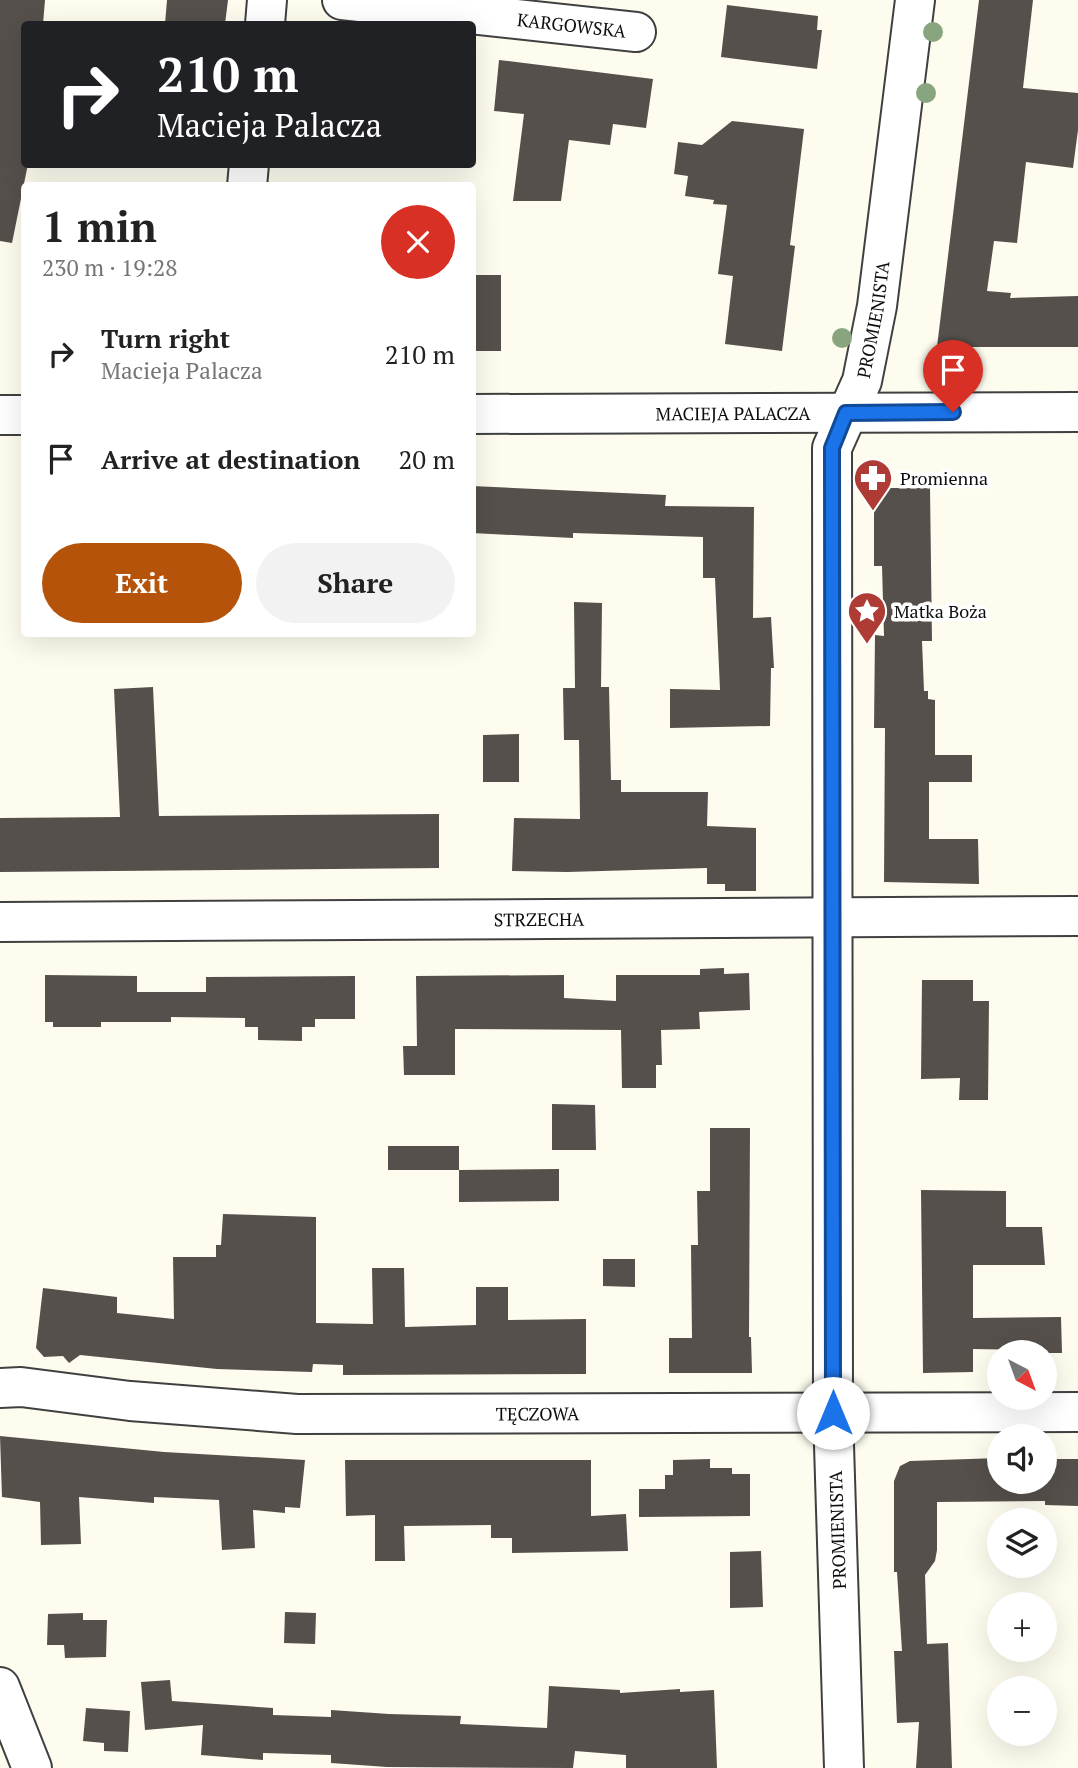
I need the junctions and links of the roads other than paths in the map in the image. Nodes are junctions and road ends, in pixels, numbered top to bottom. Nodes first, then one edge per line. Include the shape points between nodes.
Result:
1 (267, 0) edge
2 (342, 0) edge
3 (915, 0) edge
4 (265, 21) edge
5 (636, 32) dead end
6 (1078, 412) edge
7 (846, 413) junction
8 (476, 414) edge
9 (0, 415) edge
10 (21, 415) edge
11 (1078, 916) edge
12 (832, 919) junction
13 (0, 922) edge
14 (0, 1388) edge
15 (1078, 1412) edge
16 (833, 1413) junction
17 (0, 1687) edge
18 (32, 1768) edge
19 (844, 1768) edge

1 - 4 street
2 - 5 street, KARGOWSKA
3 - 7 street, PROMIENISTA via 877,306 862,381
6 - 7 street, MACIEJA PALACZA
7 - 8 street, MACIEJA PALACZA
7 - 12 street, PROMIENISTA via 832,448
9 - 10 street
11 - 12 street, STRZECHA
12 - 13 street, STRZECHA
12 - 16 street, PROMIENISTA
14 - 16 street, TĘCZOWA via 297,1414
15 - 16 street, TĘCZOWA
16 - 19 street, PROMIENISTA
17 - 18 street

